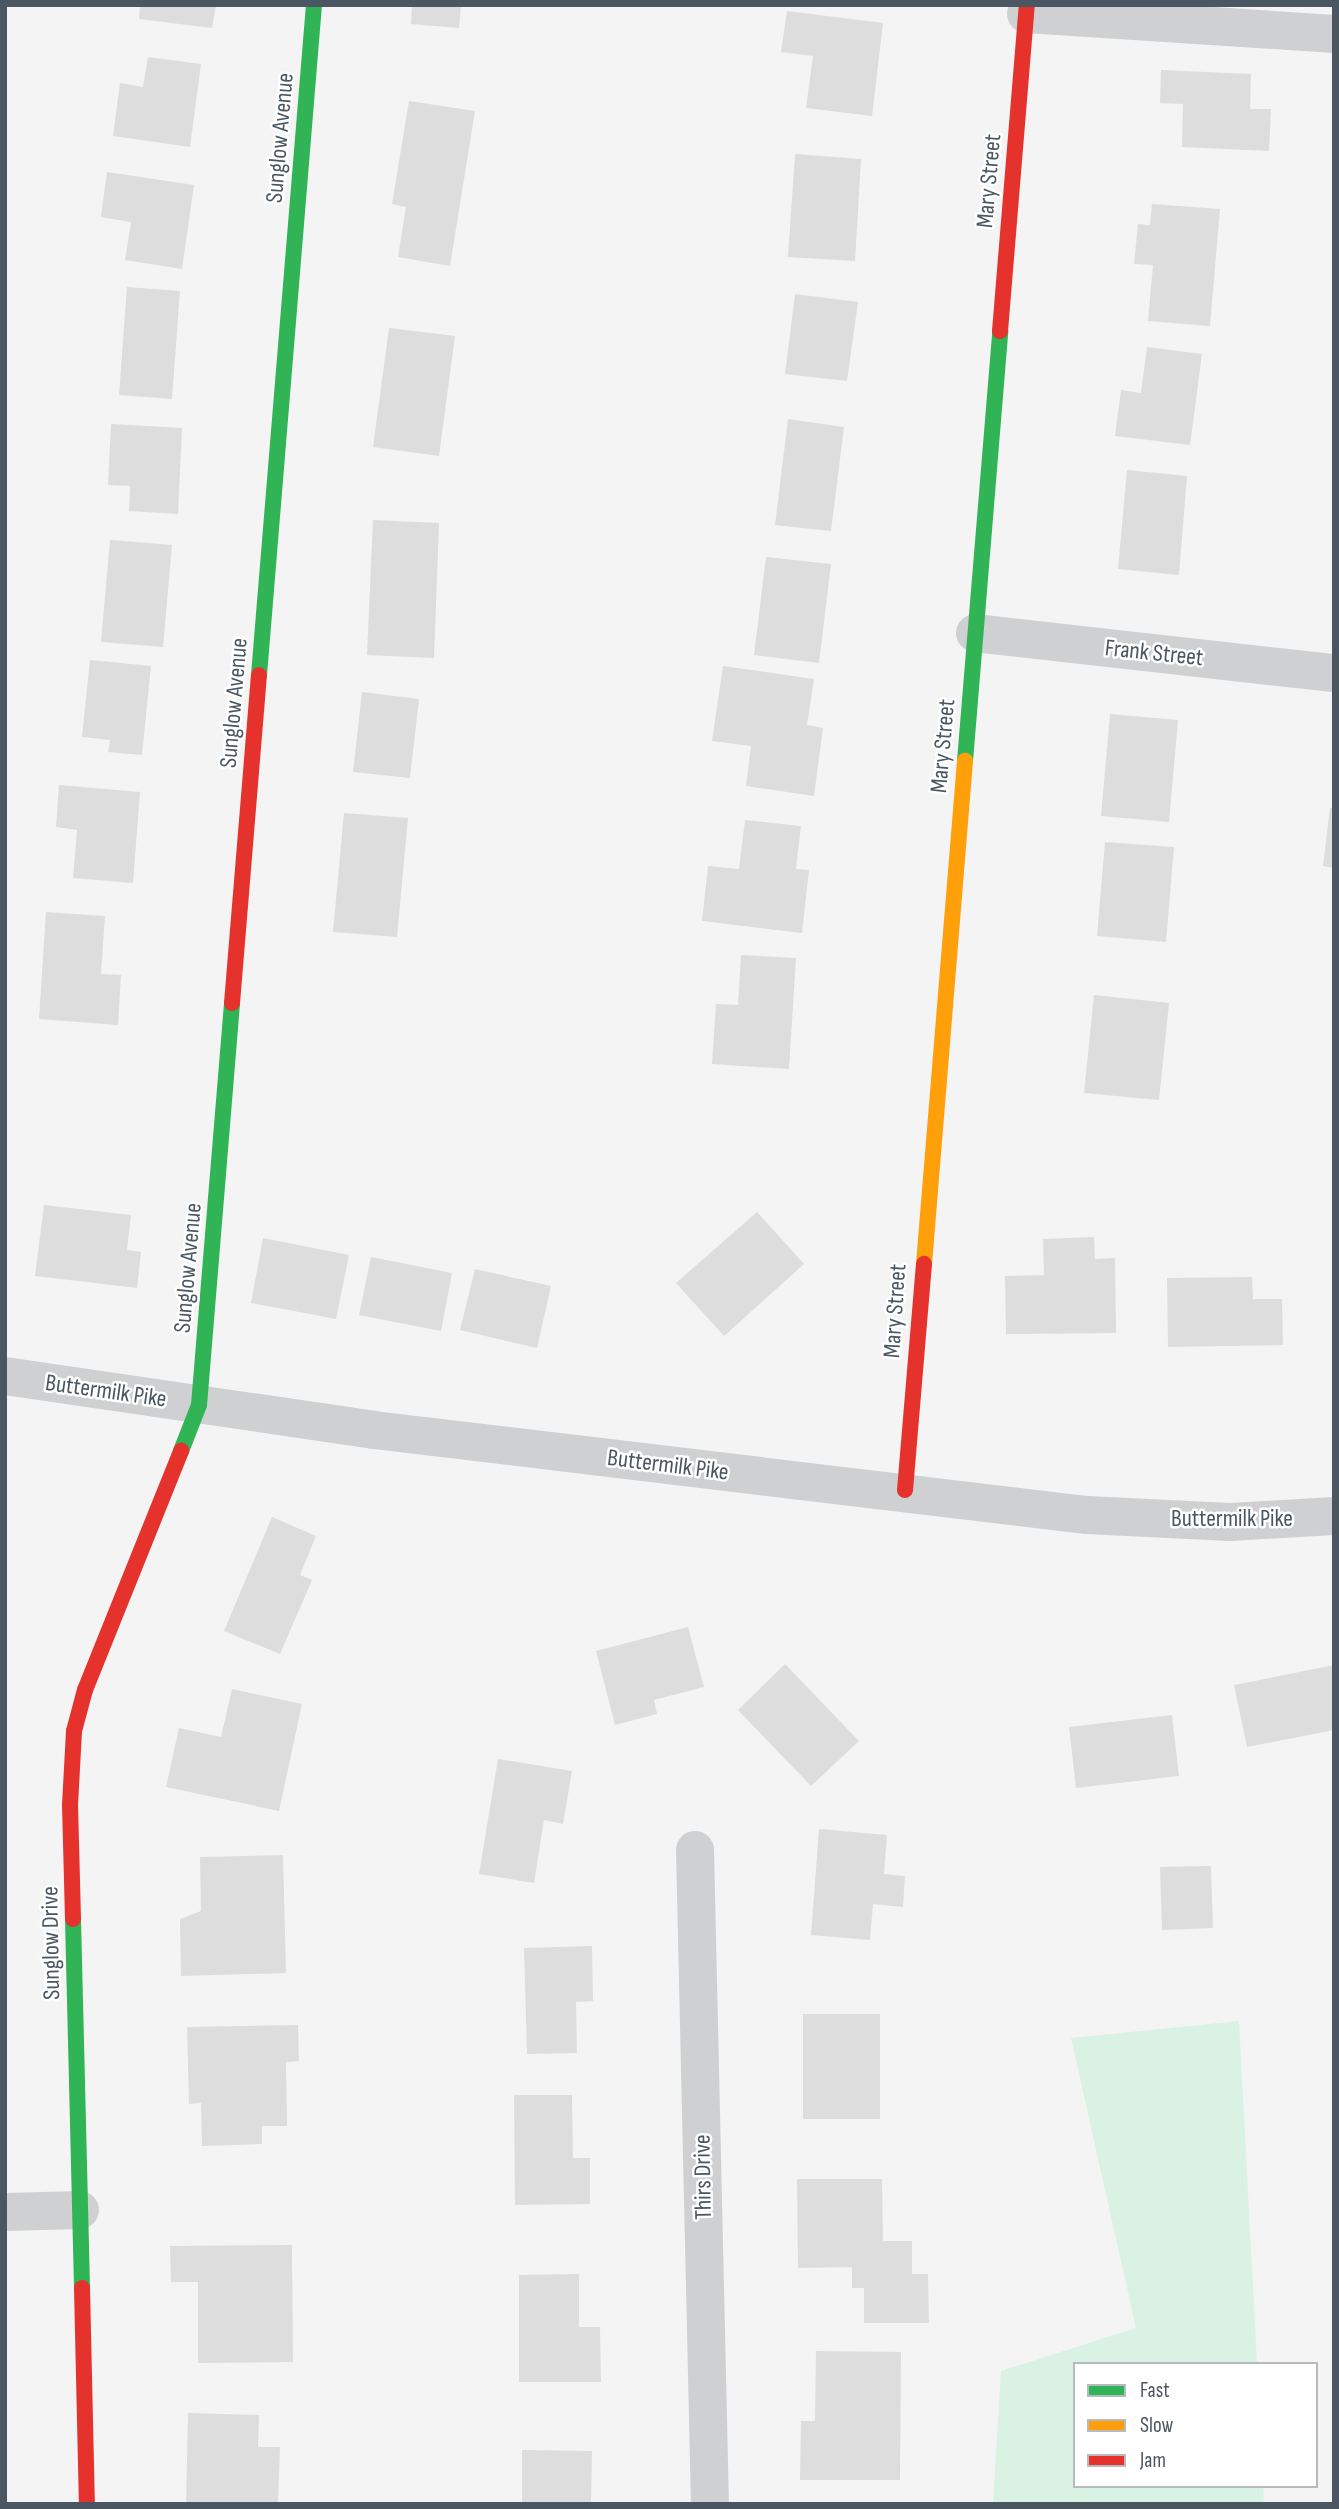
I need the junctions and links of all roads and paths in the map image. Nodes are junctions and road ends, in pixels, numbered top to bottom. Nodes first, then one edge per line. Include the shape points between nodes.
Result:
1 (314, 5) edge
2 (1026, 10) edge
3 (1334, 34) edge
4 (975, 634) junction
5 (1334, 673) edge
6 (5, 1376) edge
7 (199, 1405) junction
8 (905, 1490) junction
9 (1334, 1516) edge
10 (695, 1850) dead end
11 (80, 2210) junction
12 (5, 2212) edge
13 (87, 2504) edge
14 (710, 2504) edge

1 - 7 street, Sunglow Avenue
2 - 3 street
2 - 4 street, Mary Street
4 - 5 street, Frank Street
4 - 8 street, Mary Street
6 - 7 street, Buttermilk Pike
7 - 8 street, Buttermilk Pike via 388,1432
7 - 11 street, Sunglow Drive via 85,1690 74,1731 70,1805
8 - 9 street, Buttermilk Pike via 1087,1515 1230,1522
10 - 14 street, Thirs Drive
11 - 12 street
11 - 13 street, Sunglow Drive

